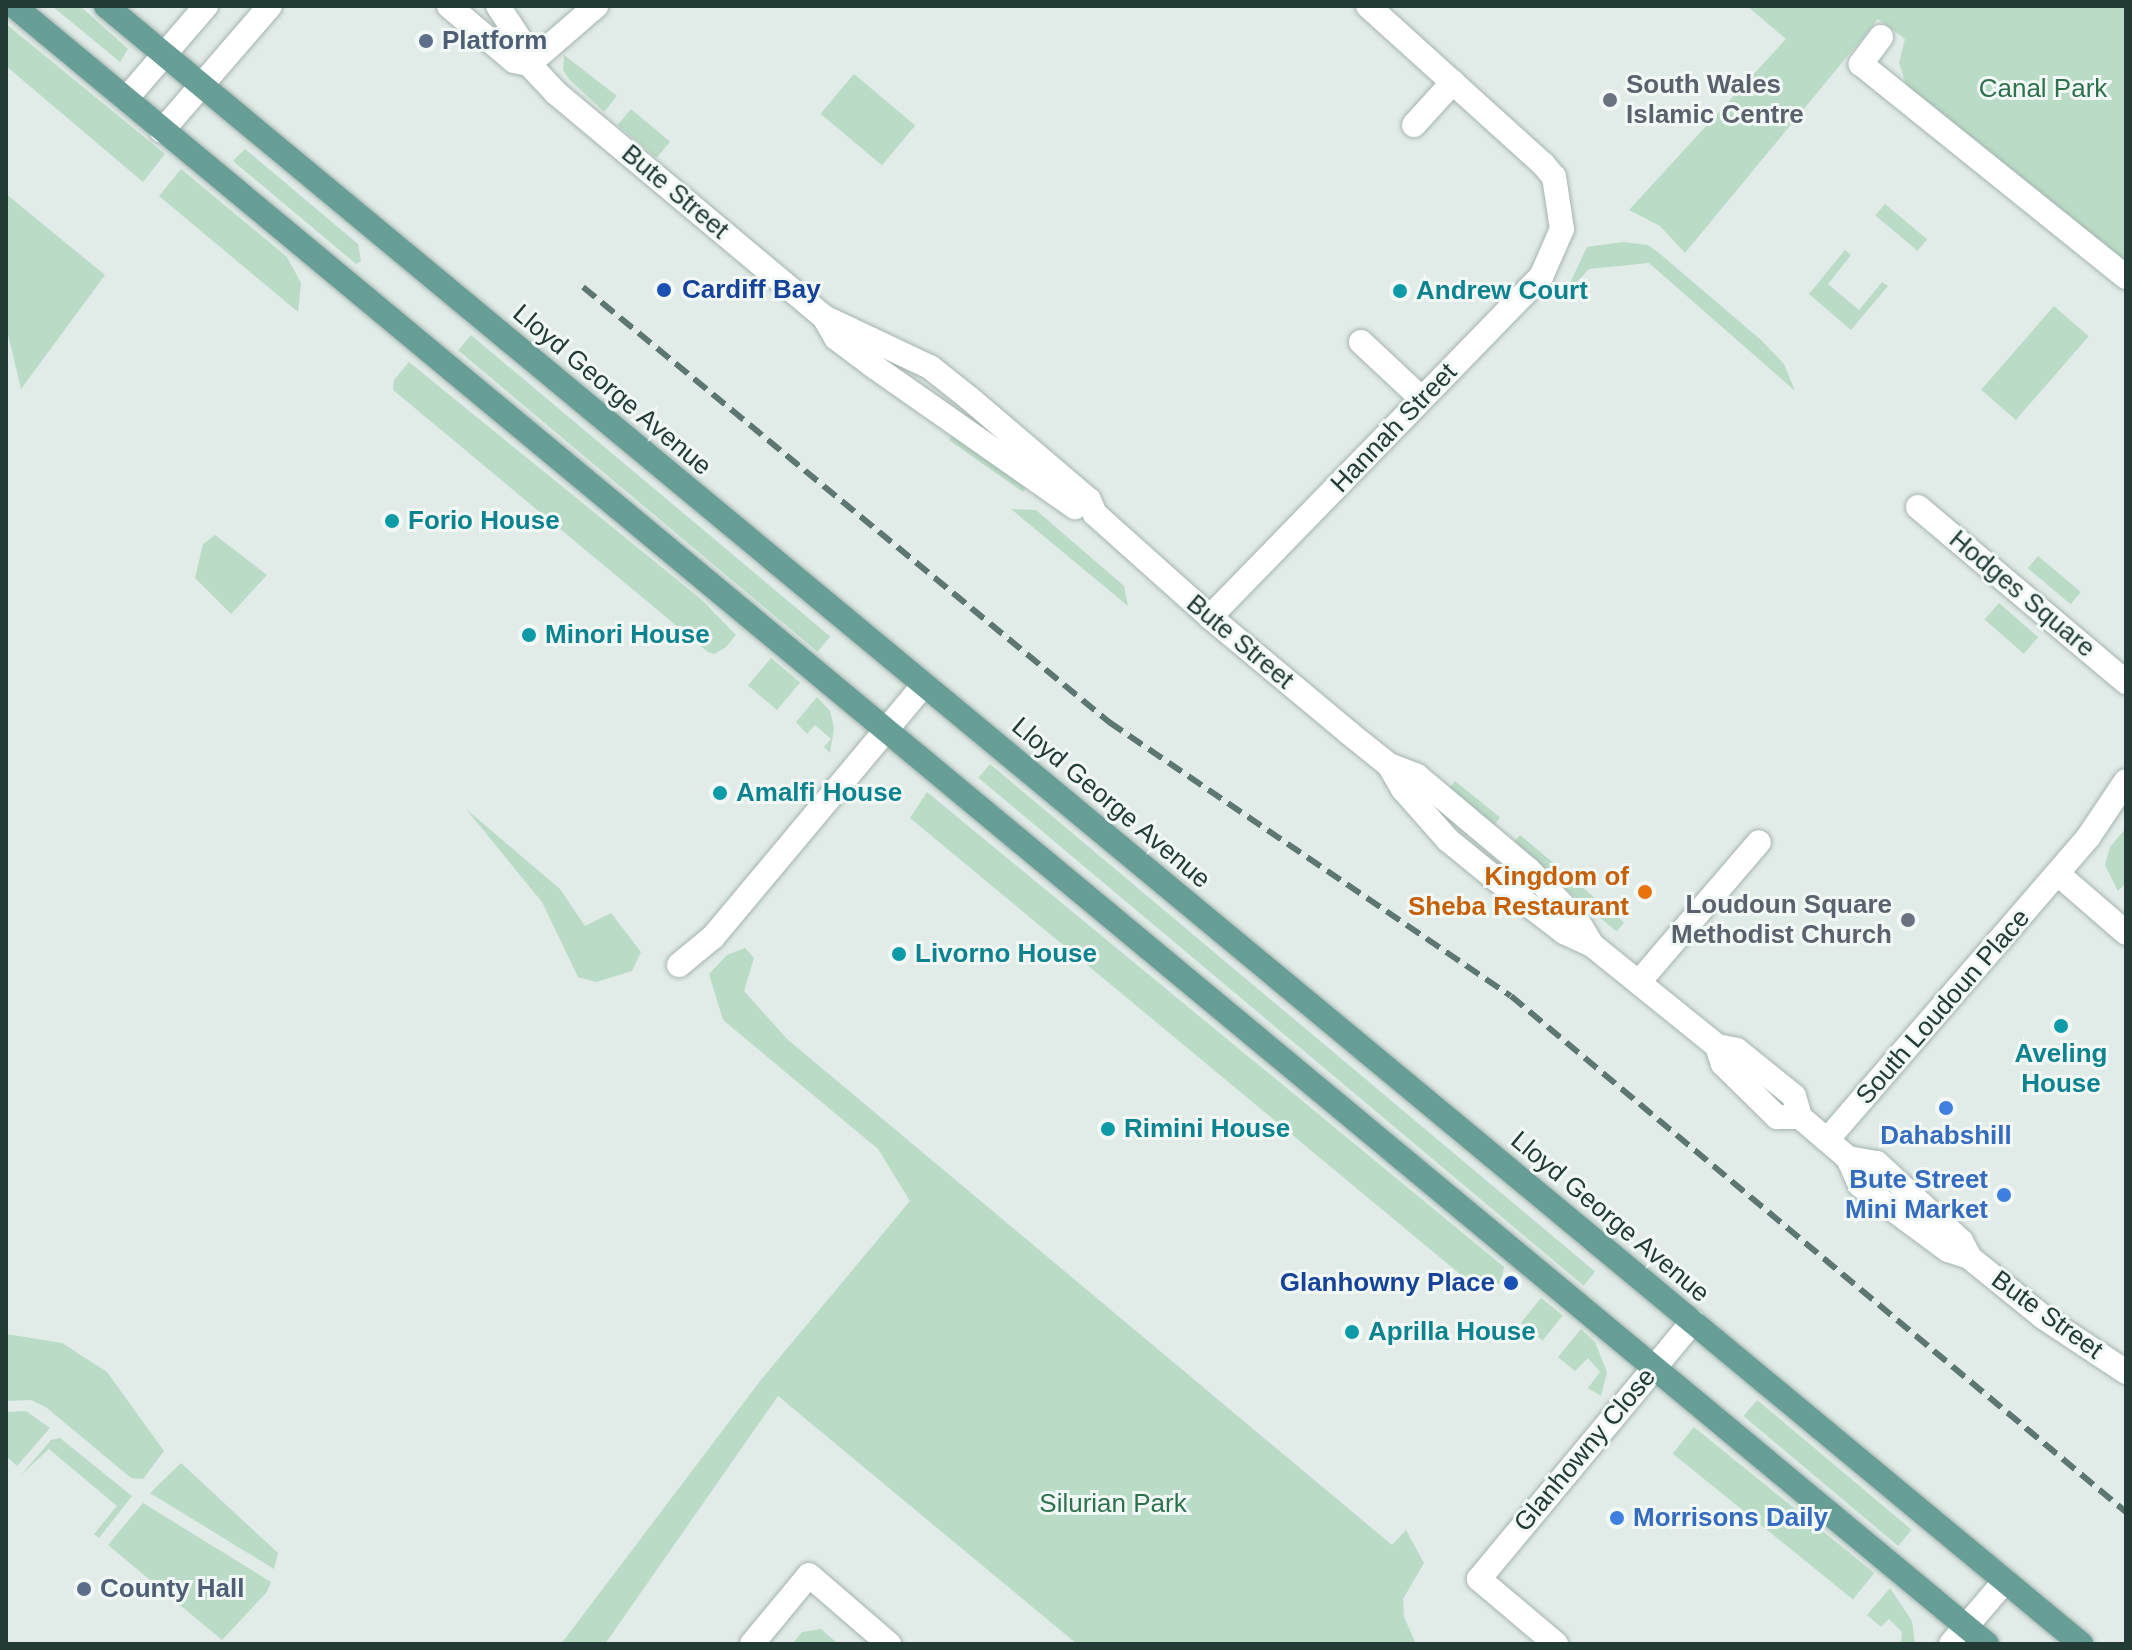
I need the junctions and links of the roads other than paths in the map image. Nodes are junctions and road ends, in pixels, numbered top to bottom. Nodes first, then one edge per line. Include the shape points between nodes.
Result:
1 (14, 6) edge
2 (106, 6) edge
3 (206, 6) edge
4 (270, 6) edge
5 (449, 6) edge
6 (498, 6) edge
7 (596, 6) edge
8 (1368, 6) edge
9 (1881, 37) dead end
10 (164, 54) junction
11 (529, 64) junction
12 (1453, 82) junction
13 (202, 85) junction
14 (126, 99) junction
15 (1414, 125) dead end
16 (162, 131) junction
17 (2126, 277) edge
18 (1361, 342) dead end
19 (1422, 399) junction
20 (1918, 507) dead end
21 (1210, 617) junction
22 (2126, 682) edge
23 (924, 685) junction
24 (885, 731) junction
25 (2126, 781) edge
26 (1759, 842) dead end
27 (2058, 874) junction
28 (2126, 933) edge
29 (679, 965) dead end
30 (1639, 982) junction
31 (1827, 1140) junction
32 (1693, 1321) junction
33 (1654, 1367) junction
34 (2126, 1372) edge
35 (2005, 1581) junction
36 (1958, 1635) edge
37 (752, 1644) edge
38 (889, 1644) edge
39 (1556, 1644) edge
40 (1987, 1644) edge
41 (2081, 1644) edge

1 - 14 main road
2 - 10 main road, Lloyd George Avenue
3 - 10 street
4 - 13 street
5 - 11 street, Bute Street via 514,61
6 - 11 street, Bute Street via 527,50
7 - 11 street
8 - 12 street
9 - 17 street via 1861,64
10 - 13 main road, Lloyd George Avenue
10 - 14 street
11 - 21 street, Bute Street via 556,93 824,317 930,367 1089,500 1095,514
12 - 15 street
12 - 19 street, Hannah Street via 1554,177 1562,229 1541,277
13 - 16 street
13 - 23 main road, Lloyd George Avenue
14 - 16 main road
16 - 24 main road
18 - 19 street
19 - 21 street, Hannah Street
20 - 22 street, Hodges Square
21 - 30 street, Bute Street via 1389,765 1417,776 1529,870 1577,920 1592,945
23 - 24 street
23 - 32 main road, Lloyd George Avenue
24 - 29 street via 713,937
24 - 33 main road
25 - 27 street, South Loudoun Place
26 - 30 street
27 - 28 street
27 - 31 street, South Loudoun Place
30 - 31 street, Bute Street via 1717,1046 1737,1050 1794,1096 1800,1117
31 - 34 street, Bute Street via 1848,1158 1877,1163 1961,1241 1969,1257 2043,1317
32 - 33 street, Glanhowny Close
32 - 35 main road, Lloyd George Avenue
33 - 36 main road
33 - 39 street, Glanhowny Close via 1479,1579
35 - 36 street
35 - 41 main road, Lloyd George Avenue
36 - 40 main road
37 - 38 street via 809,1575

